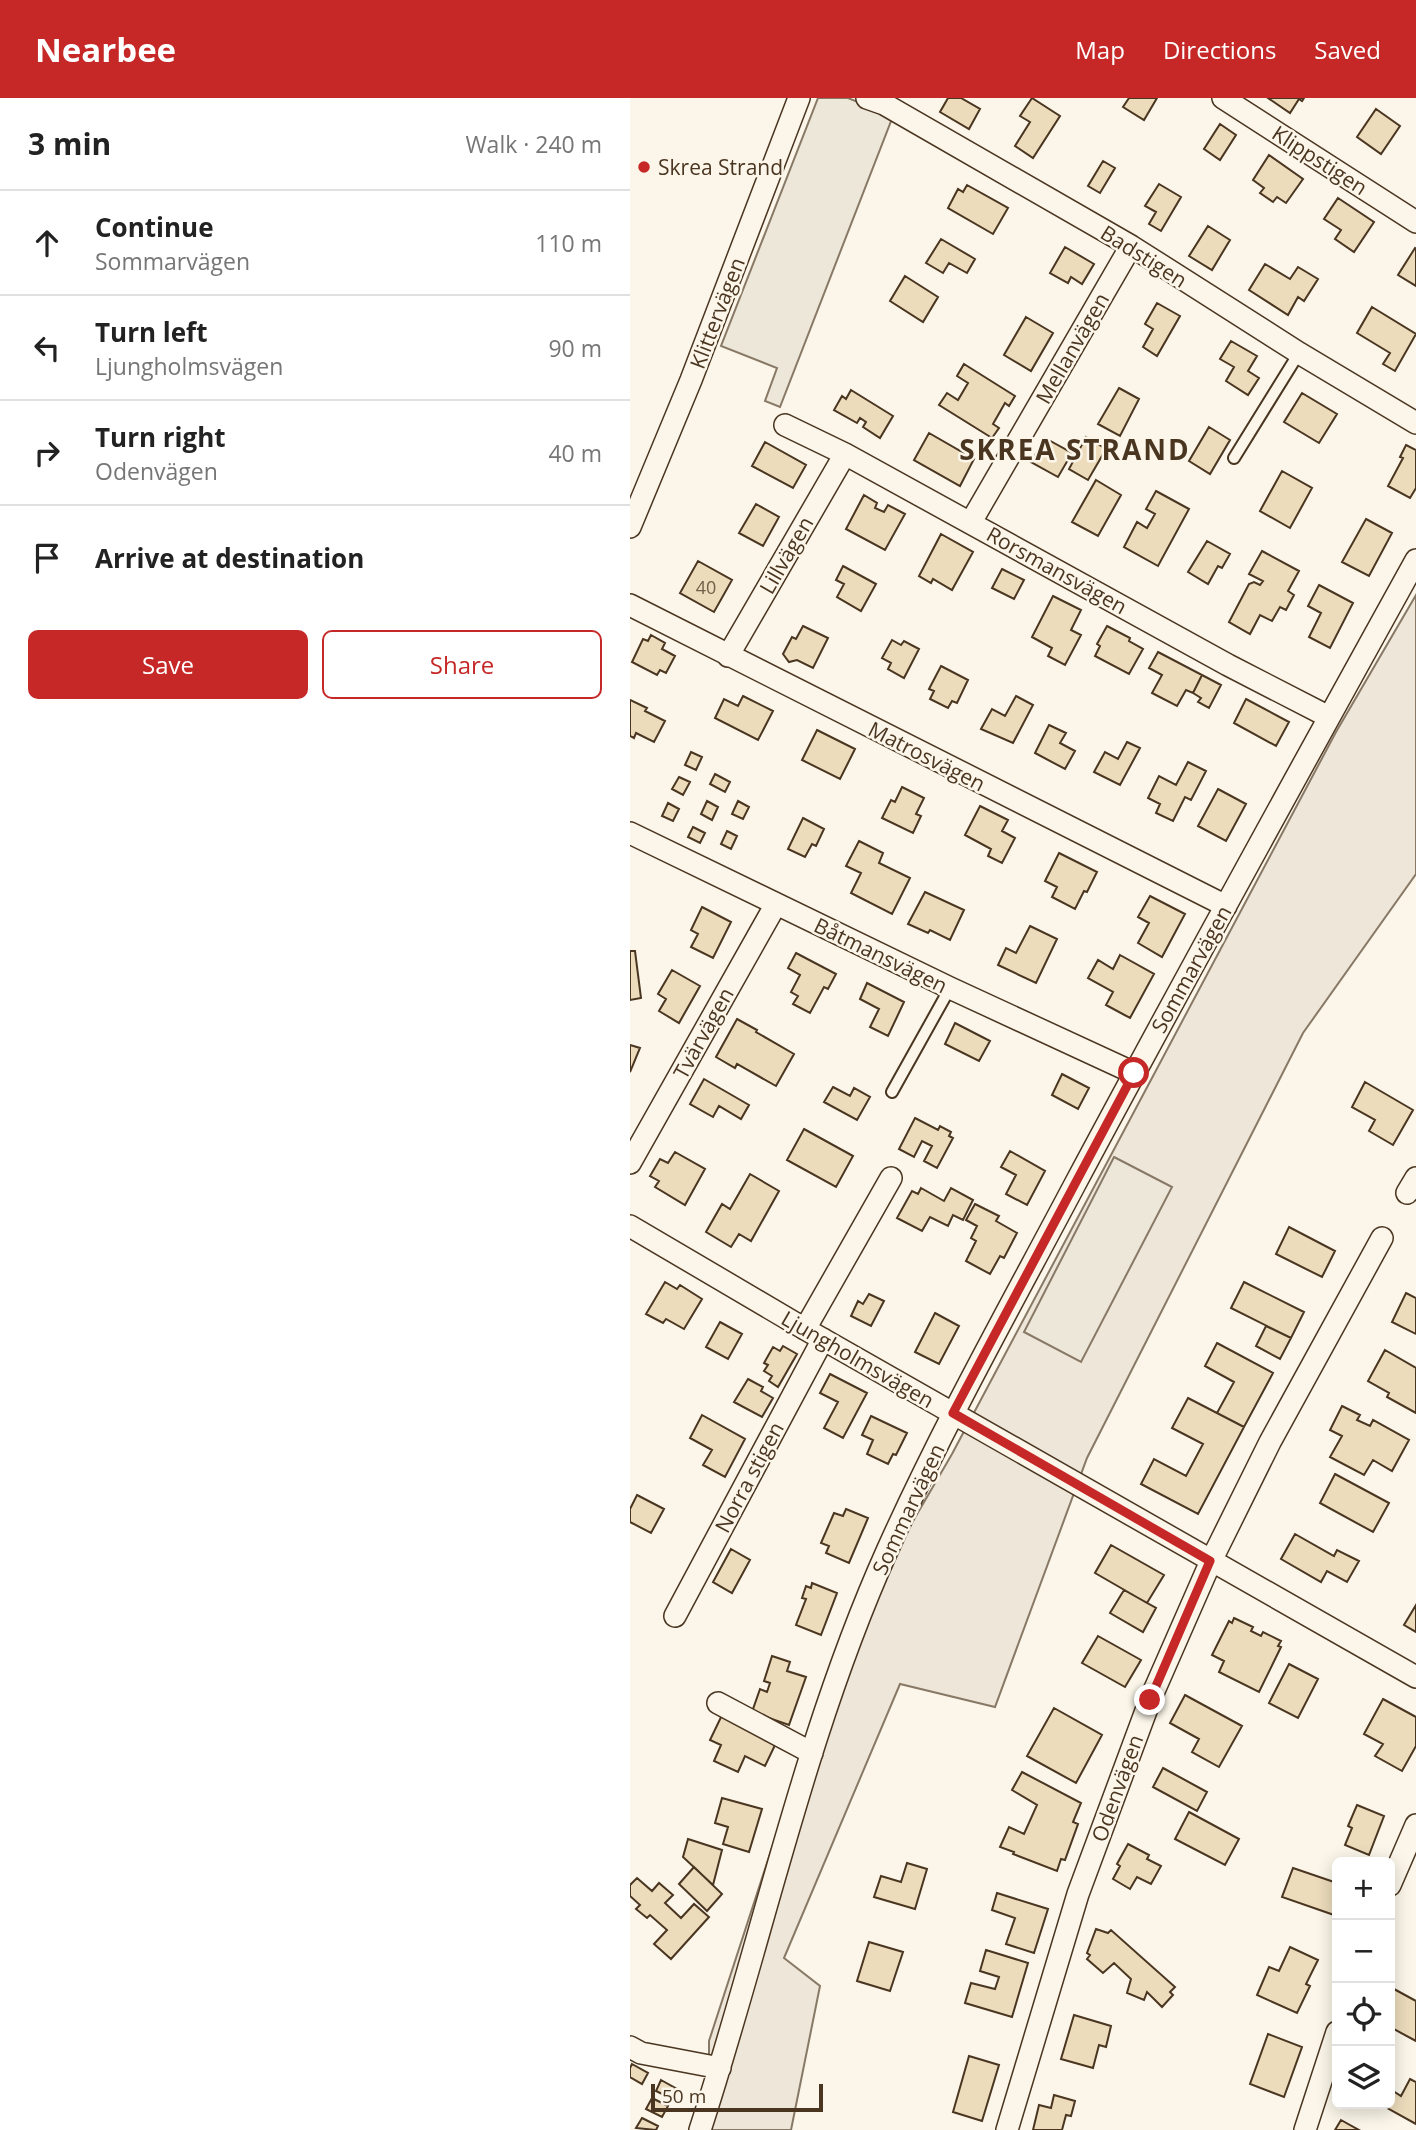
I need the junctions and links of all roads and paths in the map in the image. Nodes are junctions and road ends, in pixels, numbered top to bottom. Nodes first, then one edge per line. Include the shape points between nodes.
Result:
1 (799, 98) edge
2 (867, 98) edge
3 (1223, 98) edge
4 (1416, 222) edge
5 (1131, 246) junction
6 (1299, 353) junction
7 (1416, 423) edge
8 (785, 425) dead end
9 (845, 454) junction
10 (1234, 458) dead end
11 (971, 522) junction
12 (630, 527) edge
13 (1416, 560) edge
14 (630, 605) edge
15 (728, 656) junction
16 (1329, 717) junction
17 (630, 834) edge
18 (776, 904) junction
19 (1226, 906) junction
20 (950, 988) junction
21 (1134, 1073) junction
22 (892, 1092) dead end
23 (630, 1163) edge
24 (891, 1178) dead end
25 (630, 1226) edge
26 (1382, 1238) dead end
27 (814, 1334) junction
28 (953, 1413) junction
29 (1210, 1561) junction
30 (675, 1615) dead end
31 (1416, 1677) edge
32 (718, 1703) dead end
33 (812, 1753) junction
34 (1416, 1825) edge
35 (1395, 1873) edge
36 (1332, 2046) edge
37 (630, 2047) edge
38 (720, 2068) junction
39 (700, 2130) edge
40 (1007, 2130) edge
41 (1305, 2130) edge

1 - 12 street, Klittervägen
2 - 5 street, Badstigen
3 - 4 street, Klippstigen
5 - 6 street, Badstigen
5 - 11 street, Mellanvägen
6 - 7 street, Badstigen
6 - 10 lane
8 - 9 street, Rorsmansvägen
9 - 11 street, Rorsmansvägen
9 - 15 street, Lillvägen
11 - 16 street, Rorsmansvägen
13 - 16 street, Sommarvägen
14 - 15 street, Matrosvägen
15 - 19 street, Matrosvägen
16 - 19 street, Sommarvägen
17 - 18 street, Båtmansvägen
18 - 20 street, Båtmansvägen
18 - 23 street, Tvärvägen
19 - 21 street, Sommarvägen
20 - 21 street, Båtmansvägen
20 - 22 lane
21 - 28 street, Sommarvägen
24 - 27 street, Norra stigen
25 - 27 street, Ljungholmsvägen
26 - 29 street, Odenvägen
27 - 28 street, Ljungholmsvägen
27 - 30 street, Norra stigen
28 - 29 street, Ljungholmsvägen
28 - 33 street, Sommarvägen via 886,1553
29 - 31 street, Ljungholmsvägen
29 - 40 street, Odenvägen via 1150,1700 1078,1894
32 - 33 street
33 - 38 street, Sommarvägen
34 - 35 street
36 - 41 street
37 - 38 street
38 - 39 street, Sommarvägen

